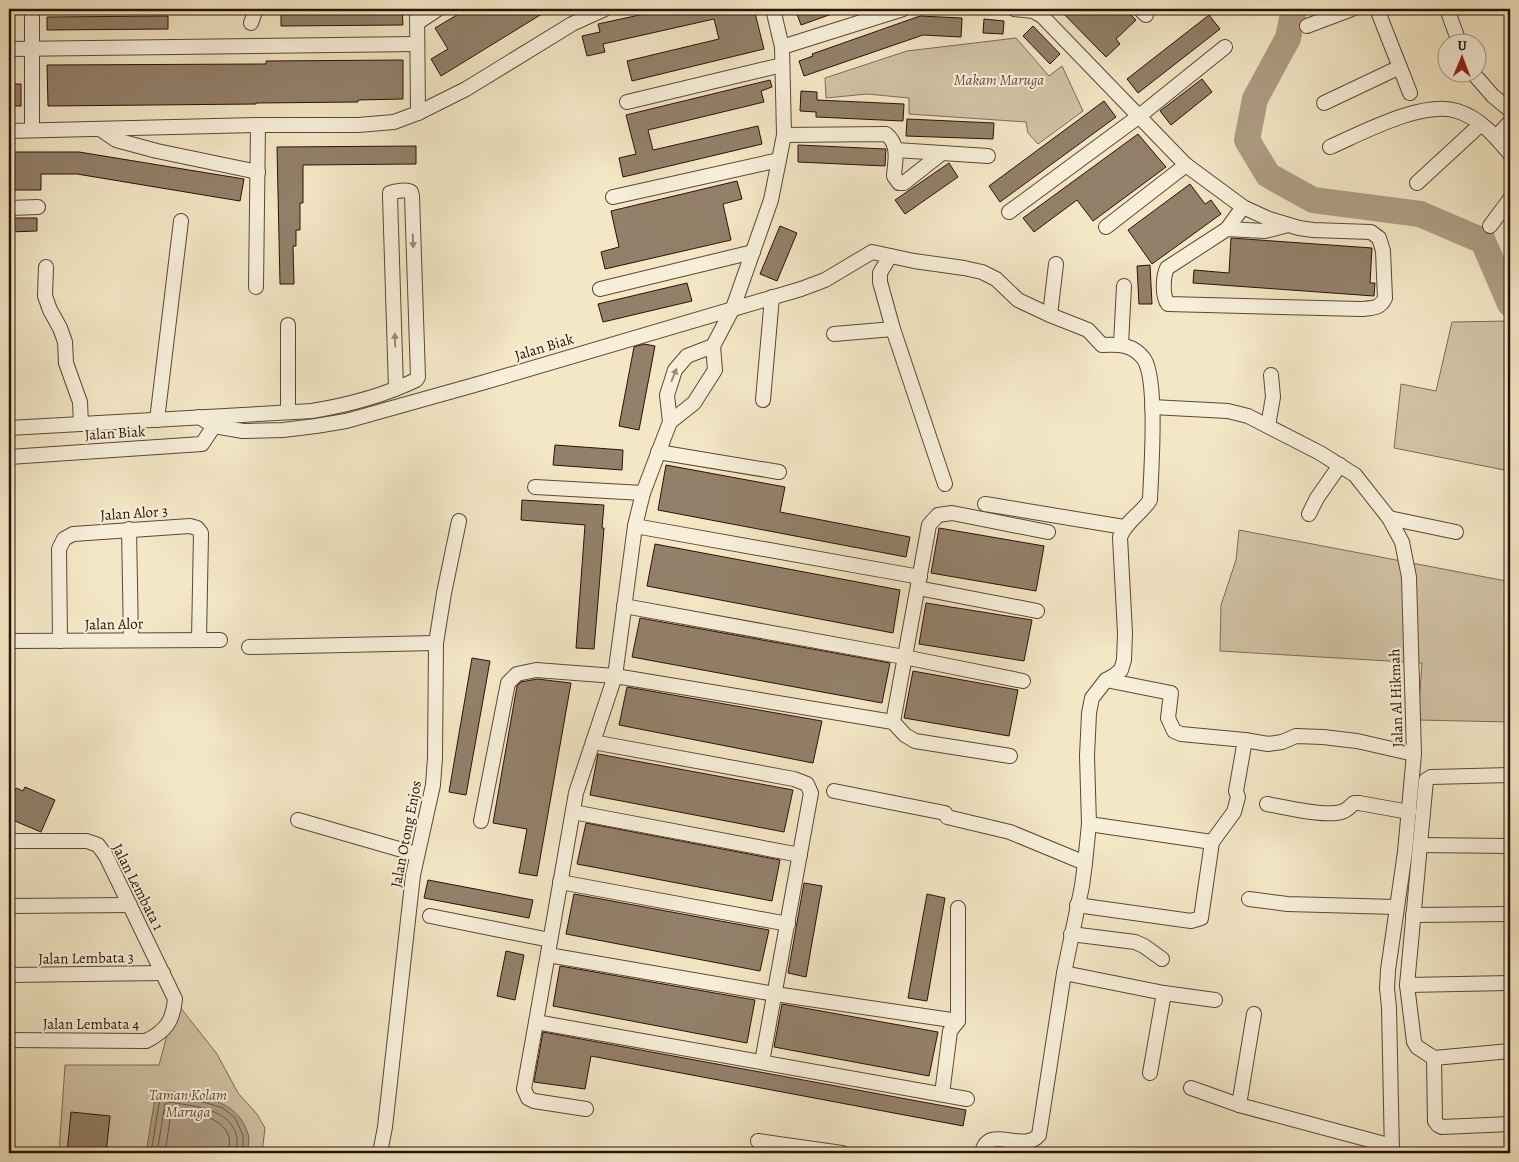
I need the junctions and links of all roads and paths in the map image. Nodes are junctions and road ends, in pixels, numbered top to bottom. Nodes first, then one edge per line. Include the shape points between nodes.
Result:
1 (32, 9) edge
2 (256, 9) edge
3 (438, 9) edge
4 (605, 9) edge
5 (773, 9) edge
6 (903, 9) edge
7 (1014, 9) edge
8 (1352, 9) edge
9 (1377, 9) edge
10 (1446, 9) edge
11 (417, 16) edge
12 (251, 23) dead end
13 (1307, 26) dead end
14 (1455, 32) edge
15 (417, 44) junction
16 (782, 47) junction
17 (1225, 47) dead end
18 (9, 49) edge
19 (32, 49) junction
20 (782, 65) junction
21 (1400, 68) junction
22 (1481, 82) edge
23 (1410, 92) dead end
24 (627, 102) dead end
25 (1324, 103) dead end
26 (1510, 110) edge
27 (418, 113) junction
28 (1138, 117) junction
29 (1510, 122) edge
30 (1481, 124) junction
31 (258, 125) junction
32 (100, 129) junction
33 (9, 130) edge
34 (32, 130) junction
35 (784, 135) junction
36 (1496, 137) junction
37 (1330, 147) dead end
38 (896, 150) junction
39 (942, 153) junction
40 (1510, 154) edge
41 (988, 156) dead end
42 (779, 160) junction
43 (1186, 165) junction
44 (258, 172) junction
45 (1417, 183) dead end
46 (613, 197) dead end
47 (1510, 199) edge
48 (38, 207) dead end
49 (1243, 207) junction
50 (9, 208) edge
51 (1009, 212) dead end
52 (180, 220) dead end
53 (1288, 226) junction
54 (1490, 226) dead end
55 (1106, 227) dead end
56 (1227, 229) junction
57 (753, 252) junction
58 (890, 256) junction
59 (1056, 264) dead end
60 (46, 267) dead end
61 (415, 285) junction
62 (1124, 286) dead end
63 (256, 287) dead end
64 (394, 288) junction
65 (600, 289) dead end
66 (772, 297) junction
67 (733, 308) junction
68 (1050, 315) junction
69 (288, 325) dead end
70 (893, 329) junction
71 (834, 334) dead end
72 (1121, 344) junction
73 (713, 346) junction
74 (1271, 375) dead end
75 (396, 389) junction
76 (763, 400) dead end
77 (1152, 407) junction
78 (288, 412) junction
79 (199, 417) junction
80 (157, 420) junction
81 (670, 422) junction
82 (81, 424) junction
83 (214, 426) junction
84 (1268, 426) junction
85 (9, 428) edge
86 (658, 452) junction
87 (9, 457) edge
88 (1340, 465) junction
89 (779, 472) dead end
90 (945, 484) dead end
91 (535, 487) dead end
92 (643, 493) junction
93 (985, 504) dead end
94 (1309, 514) dead end
95 (1389, 518) junction
96 (459, 521) dead end
97 (635, 526) junction
98 (1124, 527) junction
99 (129, 529) junction
100 (1048, 532) dead end
101 (1456, 532) dead end
102 (919, 582) junction
103 (624, 606) junction
104 (1037, 610) dead end
105 (131, 640) junction
106 (199, 640) junction
107 (220, 640) dead end
108 (9, 641) edge
109 (60, 641) junction
110 (436, 643) junction
111 (249, 647) dead end
112 (904, 657) junction
113 (614, 676) junction
114 (1106, 680) junction
115 (1023, 681) dead end
116 (893, 722) junction
117 (1245, 740) junction
118 (593, 742) junction
119 (1414, 754) junction
120 (1010, 756) dead end
121 (1510, 775) edge
122 (834, 791) dead end
123 (1267, 804) dead end
124 (573, 812) junction
125 (1409, 812) junction
126 (298, 820) dead end
127 (481, 821) dead end
128 (1089, 824) junction
129 (9, 841) edge
130 (1212, 842) junction
131 (1420, 844) junction
132 (1510, 846) edge
133 (416, 854) junction
134 (800, 855) junction
135 (1085, 863) junction
136 (560, 882) junction
137 (1249, 899) dead end
138 (130, 905) junction
139 (1077, 905) junction
140 (9, 906) edge
141 (1396, 907) junction
142 (958, 908) dead end
143 (1510, 914) edge
144 (1413, 915) junction
145 (430, 916) dead end
146 (788, 924) junction
147 (1071, 934) junction
148 (550, 940) junction
149 (548, 955) junction
150 (1162, 959) dead end
151 (1064, 973) junction
152 (163, 974) junction
153 (9, 975) edge
154 (1510, 983) edge
155 (1407, 985) junction
156 (1164, 993) junction
157 (774, 994) junction
158 (1215, 1000) dead end
159 (1254, 1014) dead end
160 (958, 1021) junction
161 (536, 1022) junction
162 (167, 1025) joint
163 (9, 1040) edge
164 (1510, 1051) edge
165 (1434, 1058) junction
166 (762, 1062) junction
167 (1150, 1073) dead end
168 (1191, 1088) dead end
169 (942, 1094) junction
170 (967, 1099) dead end
171 (1239, 1105) junction
172 (586, 1109) dead end
173 (1510, 1124) edge
174 (758, 1141) dead end
175 (1392, 1149) edge
176 (380, 1153) edge
177 (842, 1153) edge
178 (982, 1153) edge

1 - 19 street
2 - 12 street
3 - 11 street
4 - 27 street via 572,24 466,90
5 - 16 street
6 - 16 street
7 - 28 street via 1042,16
8 - 13 street
9 - 21 street
10 - 14 street
11 - 15 street
15 - 19 street
15 - 27 street
16 - 20 street
17 - 28 street
18 - 19 street
19 - 34 street
20 - 24 street
20 - 35 street
21 - 23 street
21 - 25 street
22 - 26 street
27 - 31 street via 394,122 358,125
28 - 43 street
28 - 51 street
29 - 36 street
30 - 36 street
30 - 37 street via 1457,111 1422,111 1389,121
30 - 45 street
31 - 32 street
31 - 44 street
32 - 34 street
32 - 44 street via 116,140
33 - 34 street
35 - 38 street via 886,134
35 - 42 street
36 - 40 street
38 - 39 street
38 - 39 street via 894,176 904,183
39 - 41 street
42 - 46 street
42 - 57 street via 771,200
43 - 49 street
43 - 55 street
44 - 63 street
47 - 54 street
48 - 50 street
49 - 53 street
49 - 56 street
52 - 80 street
53 - 56 street via 1265,231
53 - 56 street via 1371,232 1379,238 1383,251 1383,302 1377,308 1361,309 1168,304 1164,297 1167,268
57 - 65 street
57 - 67 street
58 - 66 street, Jalan Biak via 872,252 825,280
58 - 68 street via 982,272 996,279 1018,300
58 - 70 street via 880,273 880,282
59 - 68 street
60 - 82 street via 45,296 65,342 66,363 80,402
61 - 64 street
64 -> 61 street via 390,193 409,190
61 - 75 street, Jalan Biak via 418,377
62 - 72 street
75 -> 64 street
66 - 67 street, Jalan Biak
66 - 76 street
67 - 73 street
67 - 83 street, Jalan Biak via 346,420 263,431
68 - 72 street via 1088,330 1102,345
69 - 78 street
70 - 71 street
70 - 90 street
72 - 77 street via 1138,353 1147,366
73 - 81 street via 714,370 694,403
81 -> 73 street via 667,395 675,370 687,356
74 - 84 street via 1273,397
75 - 78 street, Jalan Biak via 336,407
77 - 84 street, Jalan Al Hikmah via 1228,411
77 - 98 street via 1150,500 1143,511
78 - 79 street, Jalan Biak
79 - 80 street, Jalan Biak
79 - 83 street, Jalan Biak
80 - 82 street, Jalan Biak
81 - 86 street
82 - 85 street, Jalan Biak
83 - 87 street, Jalan Biak via 202,444
84 - 88 street, Jalan Al Hikmah
86 - 89 street
86 - 92 street
88 - 94 street
88 - 95 street, Jalan Al Hikmah via 1355,475
91 - 92 street
92 - 97 street
93 - 98 street
95 - 101 street
95 - 119 street, Jalan Al Hikmah via 1402,542 1409,577
96 - 110 street, Jalan Otong Enjos
97 - 102 street
97 - 103 street
98 - 114 street via 1120,537 1126,633 1124,660 1121,670
99 - 105 street
99 - 106 street, Jalan Alor 3 via 190,526 201,533
99 - 109 street, Jalan Alor 3 via 73,534 64,539 59,549
100 - 102 street via 952,513 938,515 929,525
102 - 104 street
102 - 112 street
103 - 112 street
103 - 113 street
105 - 106 street, Jalan Alor
105 - 109 street, Jalan Alor
106 - 107 street, Jalan Alor
108 - 109 street, Jalan Alor
110 - 111 street
110 - 133 street, Jalan Otong Enjos via 433,785
112 - 115 street
112 - 116 street
113 - 116 street
113 - 118 street
113 - 127 street via 536,670 518,674 508,682
114 - 117 street via 1171,693 1168,718 1174,730 1182,734
114 - 128 street via 1092,698 1089,713
116 - 120 street via 915,741
117 - 119 street via 1268,744 1296,736 1323,738 1356,741
117 - 130 street via 1234,812
118 - 124 street
118 - 134 street via 808,784 811,793
119 - 125 street, Jalan Al Hikmah
121 - 131 street via 1428,778
122 - 135 street via 945,813 947,817 1010,832
123 - 125 street via 1326,813 1342,812 1359,803
124 - 134 street
124 - 136 street
125 - 141 street, Jalan Al Hikmah
126 - 133 street
128 - 130 street
128 - 135 street
129 - 138 street, Jalan Lembata 1 via 87,841 98,845
130 - 139 street via 1200,919 1191,921
131 - 132 street
131 - 144 street
133 - 176 street, Jalan Otong Enjos
134 - 146 street
135 - 139 street
136 - 146 street
136 - 148 street
137 - 141 street via 1286,904
138 - 140 street
138 - 152 street, Jalan Lembata 1
139 - 147 street
141 - 175 street, Jalan Al Hikmah via 1387,988
142 - 160 street
143 - 144 street
144 - 155 street
145 - 148 street
146 - 157 street
147 - 150 street via 1135,942
147 - 151 street
148 - 149 street
149 - 157 street
149 - 161 street
151 - 156 street
151 - 178 street via 1039,1135 1029,1142 991,1139
152 - 153 street, Jalan Lembata 3
152 - 162 street, Jalan Lembata 1 via 175,999 174,1013
154 - 155 street
155 - 165 street via 1415,1045
156 - 158 street
156 - 167 street
157 - 160 street
157 - 166 street
159 - 171 street
160 - 169 street via 950,1031
161 - 166 street
161 - 172 street via 524,1089 528,1098
162 - 163 street, Jalan Lembata 4 via 146,1041
164 - 165 street
165 - 173 street via 1435,1121 1438,1125
166 - 169 street
168 - 171 street
169 - 170 street
171 - 175 street
174 - 177 street

